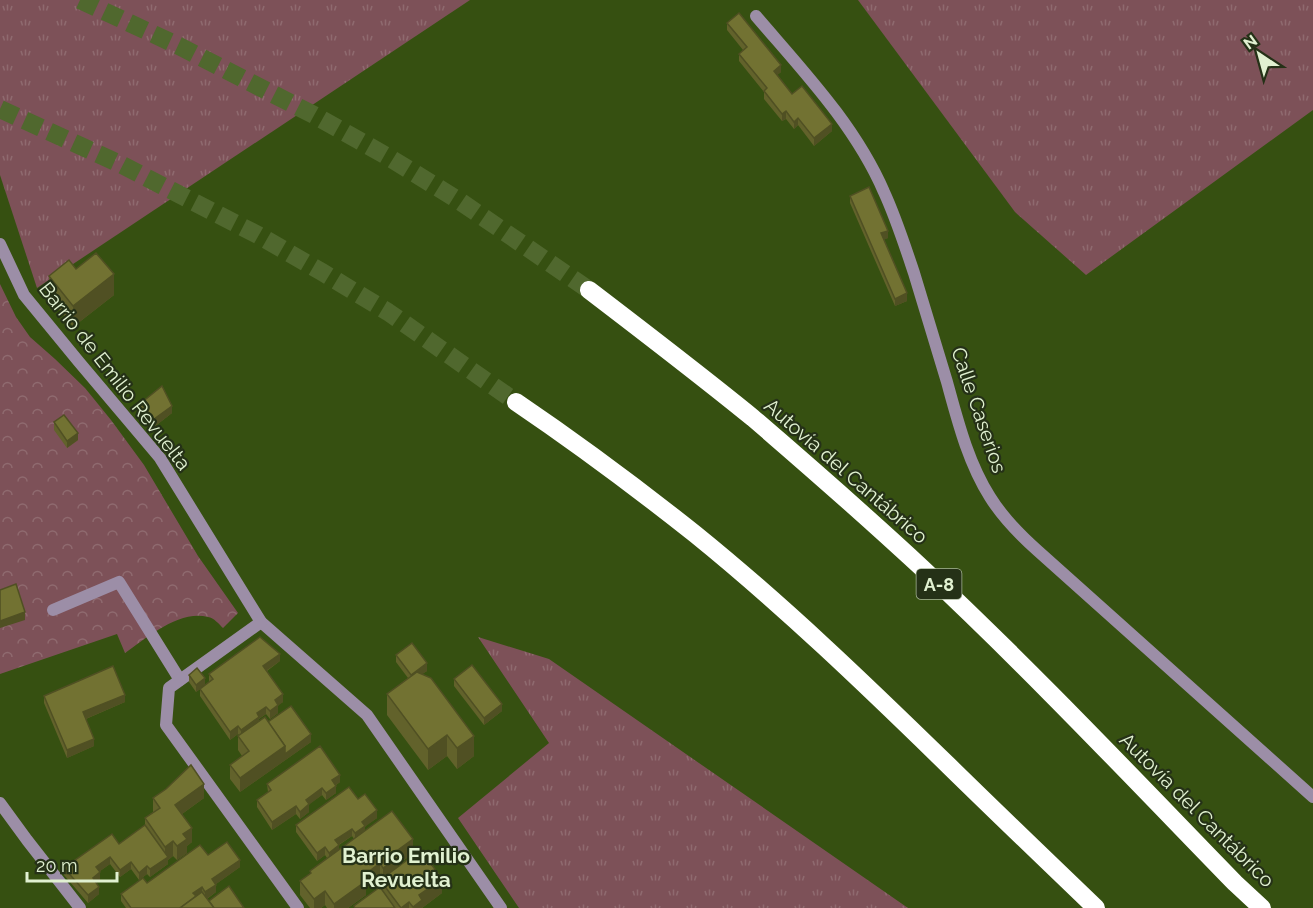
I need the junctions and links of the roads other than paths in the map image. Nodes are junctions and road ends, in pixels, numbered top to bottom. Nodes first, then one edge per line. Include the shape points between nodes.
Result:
1 (756, 16) dead end
2 (0, 244) edge
3 (589, 290) tunnel mouth
4 (516, 402) tunnel mouth
5 (53, 610) dead end
6 (261, 622) junction
7 (180, 680) junction
8 (1313, 797) edge
9 (0, 803) edge
10 (81, 908) edge
11 (298, 908) edge
12 (501, 908) edge
13 (1096, 908) edge
14 (1262, 908) edge

1 - 8 street, Calle Caserios via 845,123 876,174 905,248 968,453 1000,513
2 - 6 street, Barrio de Emilio Revuelta via 24,295 160,458
3 - 14 highway, Autovía del Cantábrico / A-8 via 752,418 921,567
4 - 13 highway via 640,491 756,586 819,641
5 - 7 street via 119,582
6 - 7 street
6 - 12 street, Barrio de Emilio Revuelta via 367,715
7 - 11 street via 169,688 166,725
9 - 10 street

